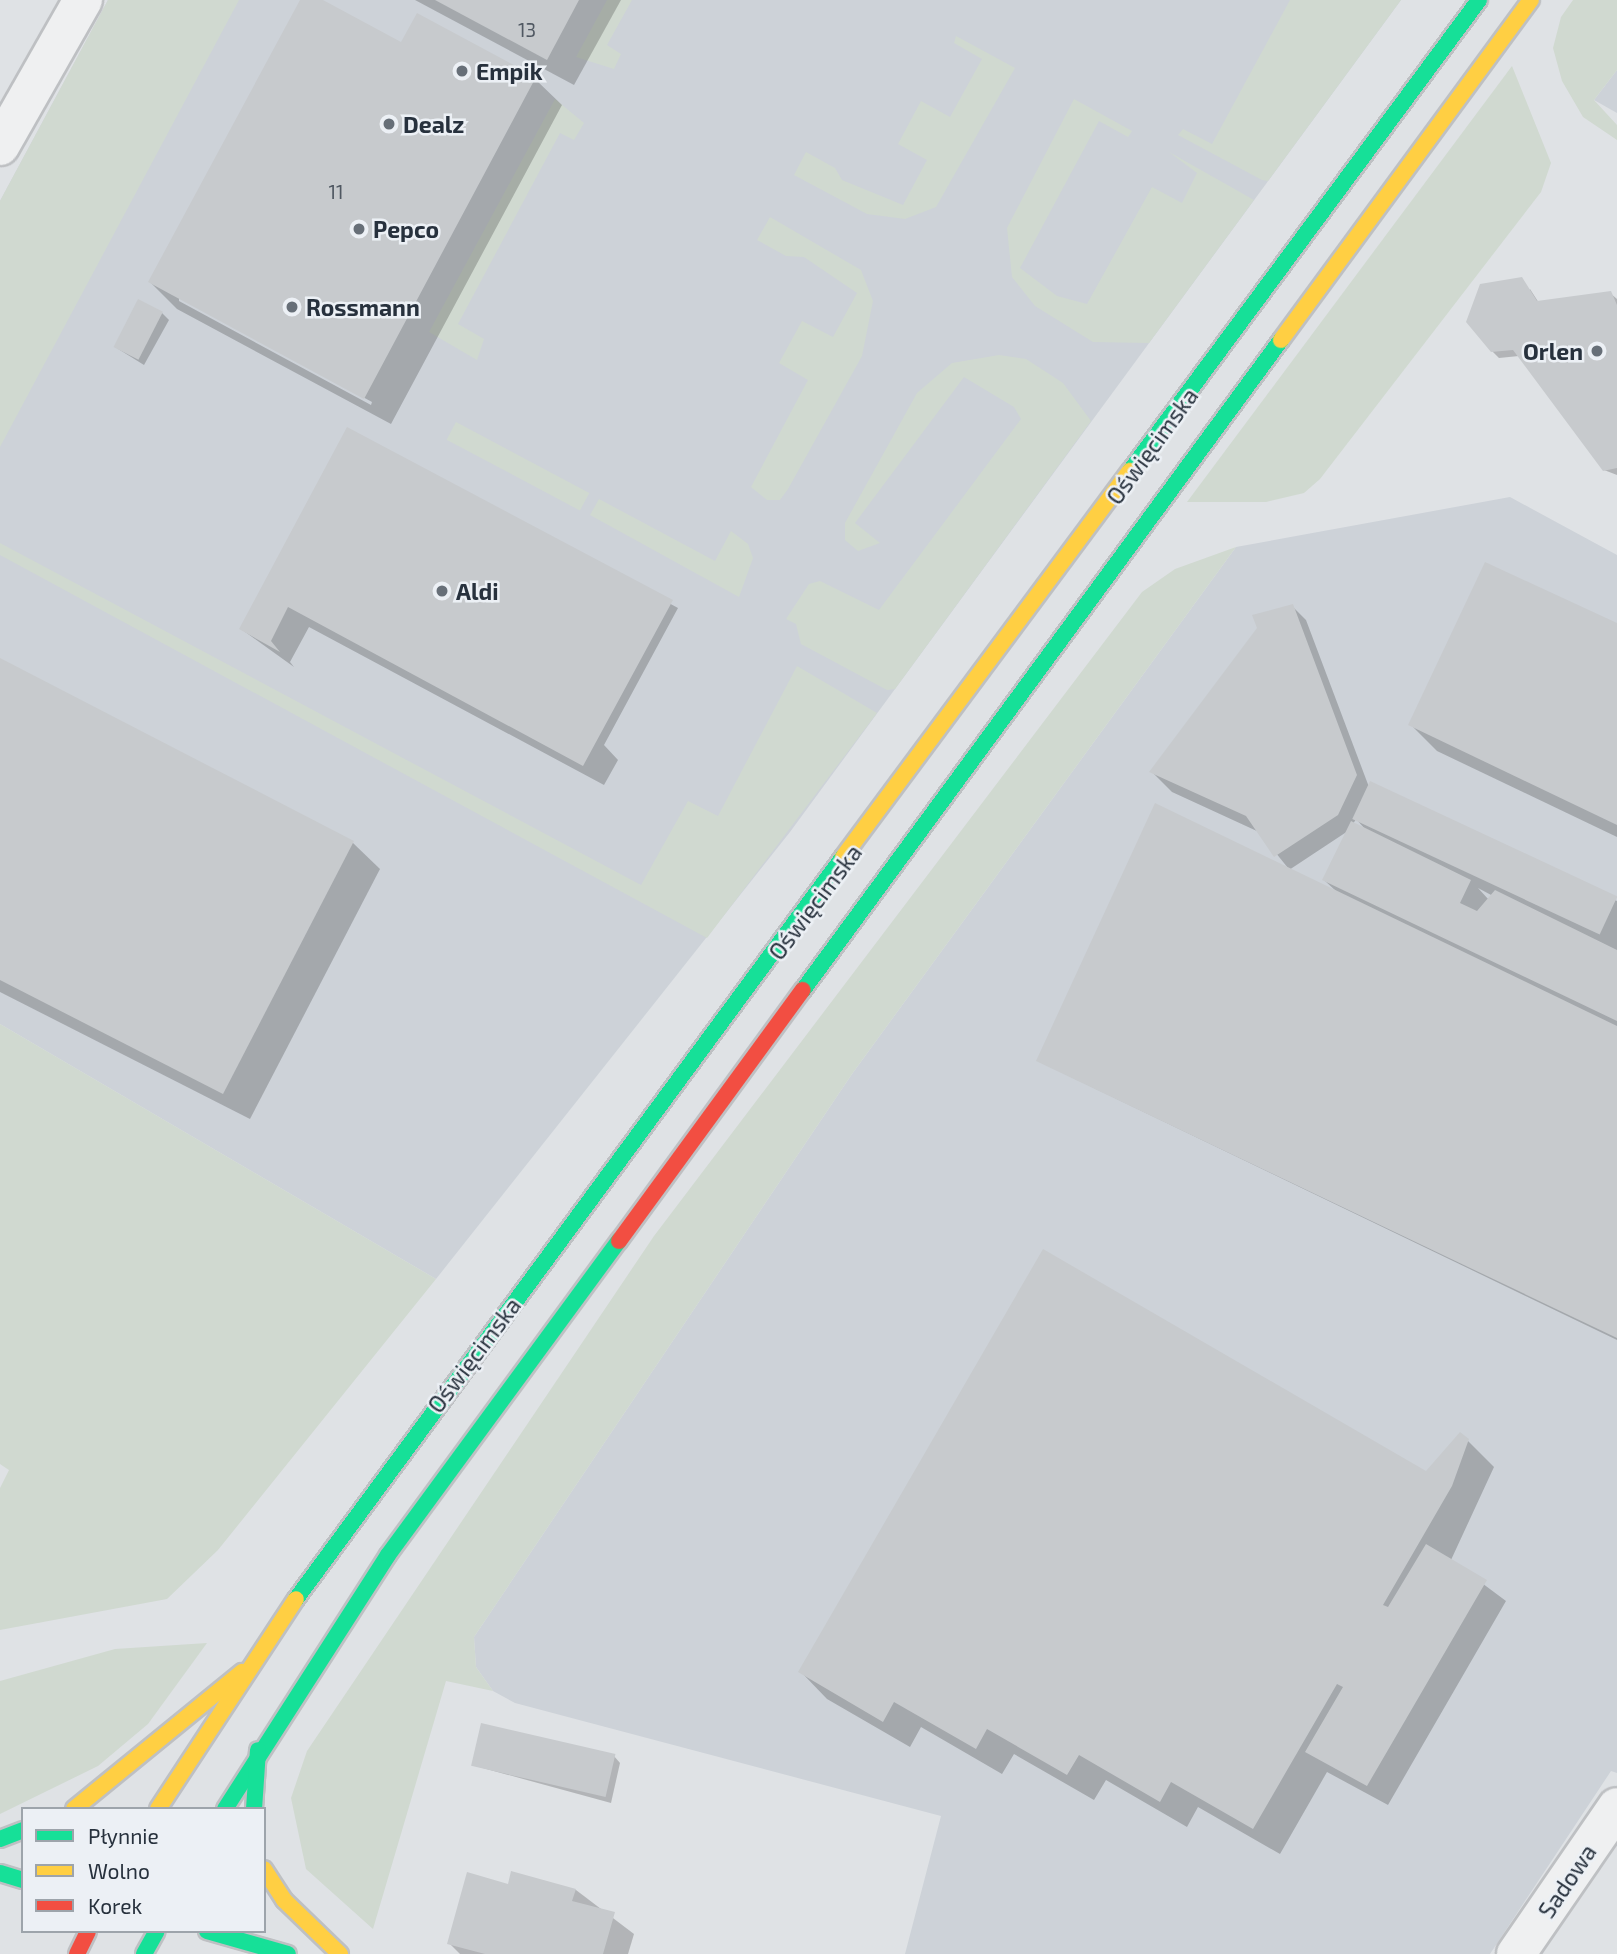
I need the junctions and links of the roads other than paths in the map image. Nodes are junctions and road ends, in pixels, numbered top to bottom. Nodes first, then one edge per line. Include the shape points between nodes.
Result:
1 (83, 0) edge
2 (1479, 0) edge
3 (1531, 0) edge
4 (0, 146) edge
5 (251, 1663) junction
6 (258, 1750) junction
7 (78, 1807) edge
8 (159, 1807) edge
9 (226, 1807) edge
10 (254, 1807) edge
11 (1617, 1807) edge
12 (21, 1831) edge
13 (0, 1839) edge
14 (266, 1872) edge
15 (0, 1873) edge
16 (21, 1879) edge
17 (87, 1933) edge
18 (156, 1933) edge
19 (213, 1933) edge
20 (78, 1954) edge
21 (144, 1954) edge
22 (288, 1954) edge
23 (340, 1954) edge
24 (1516, 1954) edge

1 - 4 street
2 - 5 main road, Oświęcimska via 328,1550
3 - 6 main road, Oświęcimska via 847,923 388,1555
5 - 7 main road via 145,1757
5 - 8 main road, Oświęcimska
6 - 9 main road, Oświęcimska
6 - 10 main road
11 - 24 street, Sadowa
12 - 13 main road
14 - 23 main road via 284,1900
15 - 16 main road
17 - 20 main road
18 - 21 main road
19 - 22 main road

